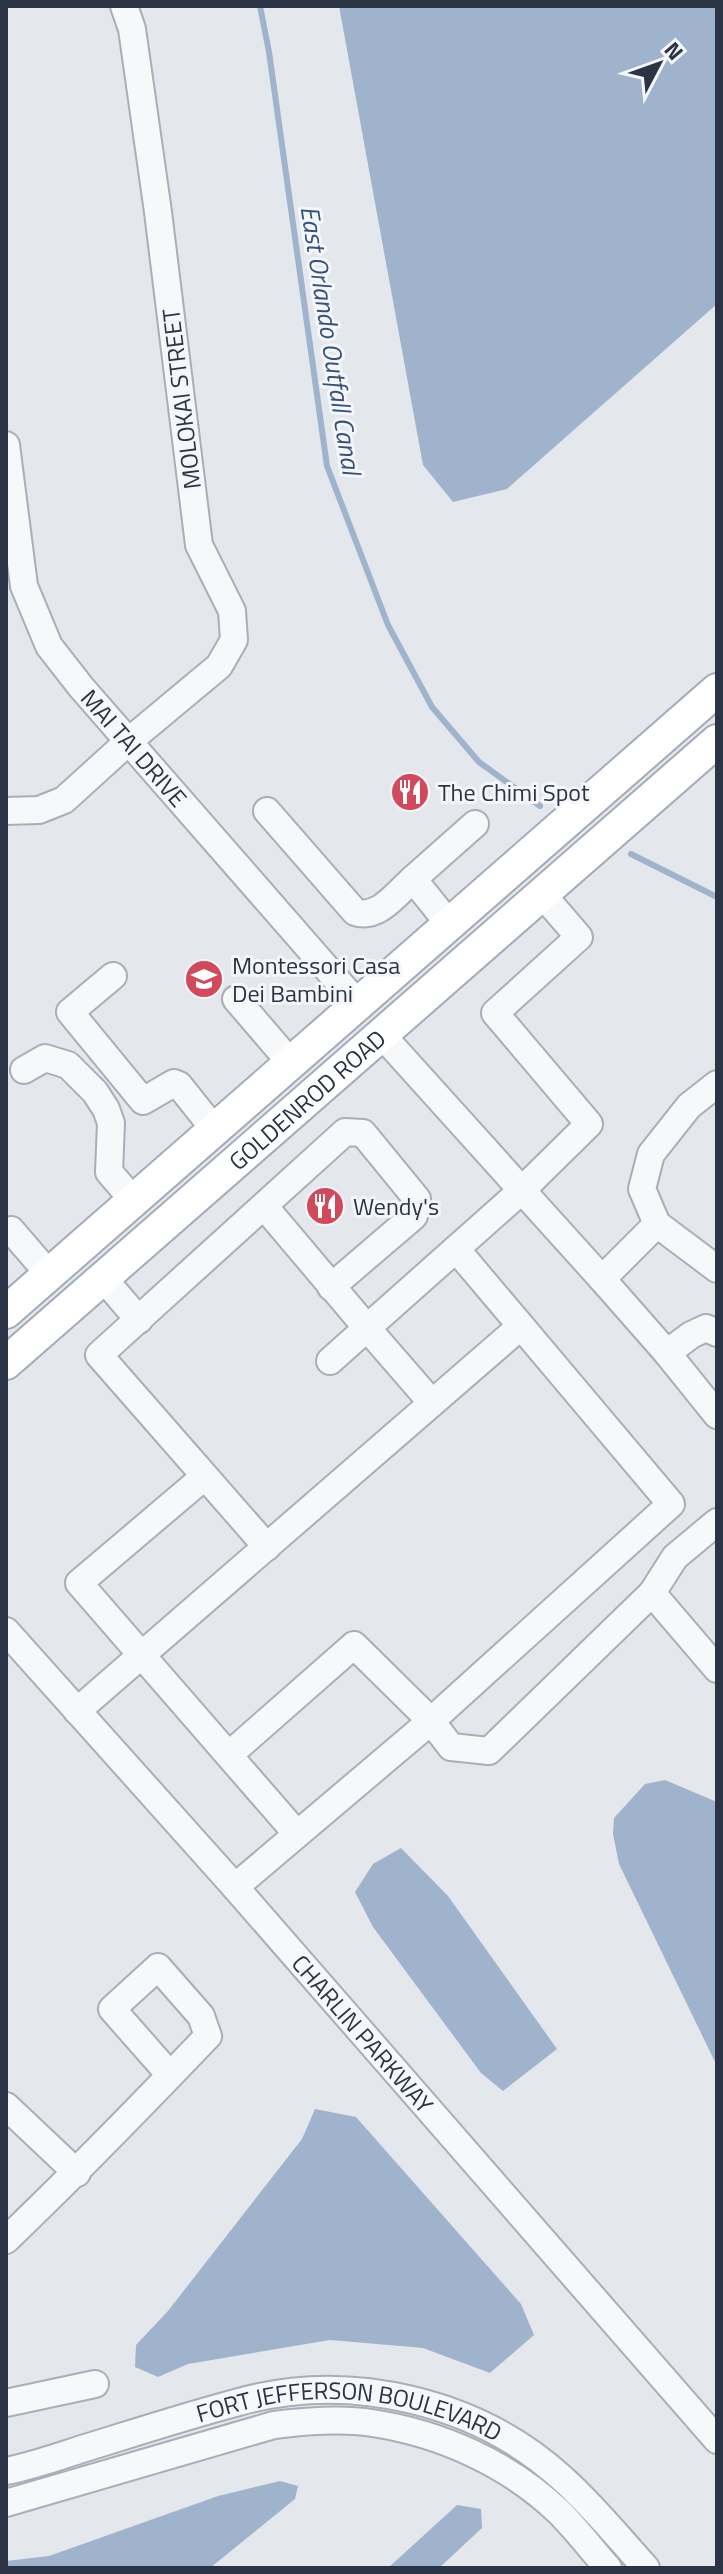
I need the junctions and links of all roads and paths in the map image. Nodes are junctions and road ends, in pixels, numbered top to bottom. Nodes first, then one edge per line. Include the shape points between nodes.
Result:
1 (124, 6) edge
2 (6, 445) edge
3 (717, 690) edge
4 (129, 741) junction
5 (710, 757) edge
6 (6, 811) edge
7 (267, 811) dead end
8 (475, 824) dead end
9 (413, 879) junction
10 (491, 890) junction
11 (542, 894) junction
12 (450, 925) junction
13 (113, 976) dead end
14 (236, 999) dead end
15 (357, 1003) junction
16 (381, 1034) junction
17 (290, 1062) junction
18 (24, 1070) dead end
19 (717, 1084) edge
20 (214, 1129) junction
21 (239, 1159) junction
22 (521, 1191) junction
23 (133, 1200) junction
24 (266, 1204) junction
25 (657, 1224) junction
26 (6, 1234) edge
27 (456, 1249) junction
28 (717, 1269) edge
29 (49, 1274) junction
30 (103, 1278) junction
31 (602, 1279) junction
32 (331, 1287) junction
33 (6, 1312) edge
34 (139, 1320) junction
35 (521, 1326) junction
36 (367, 1328) junction
37 (717, 1333) edge
38 (667, 1353) junction
39 (330, 1361) dead end
40 (6, 1363) edge
41 (432, 1403) junction
42 (717, 1415) edge
43 (204, 1477) junction
44 (717, 1522) edge
45 (267, 1547) junction
46 (652, 1593) junction
47 (6, 1631) edge
48 (142, 1654) junction
49 (717, 1669) edge
50 (77, 1711) junction
51 (431, 1721) junction
52 (230, 1754) junction
53 (297, 1834) junction
54 (235, 1887) junction
55 (170, 2075) dead end
56 (6, 2106) edge
57 (77, 2173) junction
58 (6, 2240) edge
59 (95, 2384) dead end
60 (6, 2403) edge
61 (713, 2430) edge
62 (6, 2471) edge
63 (6, 2503) edge
64 (608, 2568) edge
65 (646, 2568) edge

1 - 4 street, MOLOKAI STREET via 132,29 156,197 199,545 232,611 234,640 219,666
2 - 4 street, MAI TAI DRIVE via 24,586 49,646
3 - 10 main road, GOLDENROD ROAD
4 - 6 street, MOLOKAI STREET via 64,800 39,810
4 - 15 street, MAI TAI DRIVE
5 - 11 main road, GOLDENROD ROAD
7 - 9 street via 355,912 366,916 378,911
8 - 9 street
9 - 12 street
10 - 12 main road, GOLDENROD ROAD
10 - 16 main road via 485,908 408,978 388,1009
11 - 16 main road, GOLDENROD ROAD
11 - 22 street via 579,937 495,1013 589,1124
12 - 15 main road, GOLDENROD ROAD
13 - 20 street via 70,1012 143,1101 174,1083
14 - 17 street
15 - 17 main road, GOLDENROD ROAD
15 - 21 main road via 361,1016 344,1048 245,1133
16 - 21 main road, GOLDENROD ROAD
16 - 22 street
17 - 20 main road, GOLDENROD ROAD
18 - 23 street via 45,1058 68,1065 95,1092 111,1123 109,1172
19 - 25 street via 689,1106 651,1154 642,1189
20 - 23 main road, GOLDENROD ROAD
21 - 30 main road, GOLDENROD ROAD
22 - 27 street
22 - 31 street
23 - 29 main road, GOLDENROD ROAD
24 - 32 street
24 - 32 street via 345,1132 363,1133 417,1199 414,1216
24 - 34 street
25 - 28 street
25 - 31 street
26 - 29 street via 11,1230
27 - 35 street
27 - 36 street
29 - 33 main road, GOLDENROD ROAD
30 - 34 street
30 - 40 main road, GOLDENROD ROAD
31 - 38 street
32 - 36 street
34 - 43 street via 99,1355
35 - 41 street
35 - 51 street via 671,1504
36 - 39 street
36 - 41 street
37 - 38 street via 706,1328
38 - 42 street
41 - 45 street
43 - 45 street
43 - 48 street via 79,1583
44 - 46 street via 675,1557
45 - 48 street
46 - 49 street
46 - 51 street via 489,1751 451,1747
47 - 50 street, CHARLIN PARKWAY
48 - 50 street
48 - 52 street
50 - 54 street, CHARLIN PARKWAY
51 - 52 street via 354,1645
51 - 53 street
52 - 53 street
53 - 54 street
54 - 61 street, CHARLIN PARKWAY
55 - 57 street
56 - 57 street
57 - 58 street
59 - 60 street
62 - 65 street, FORT JEFFERSON BOULEVARD via 242,2401 286,2393 359,2391 448,2411 522,2447 562,2478
63 - 64 street, FORT JEFFERSON BOULEVARD via 274,2425 370,2422 464,2449 511,2475 558,2512

